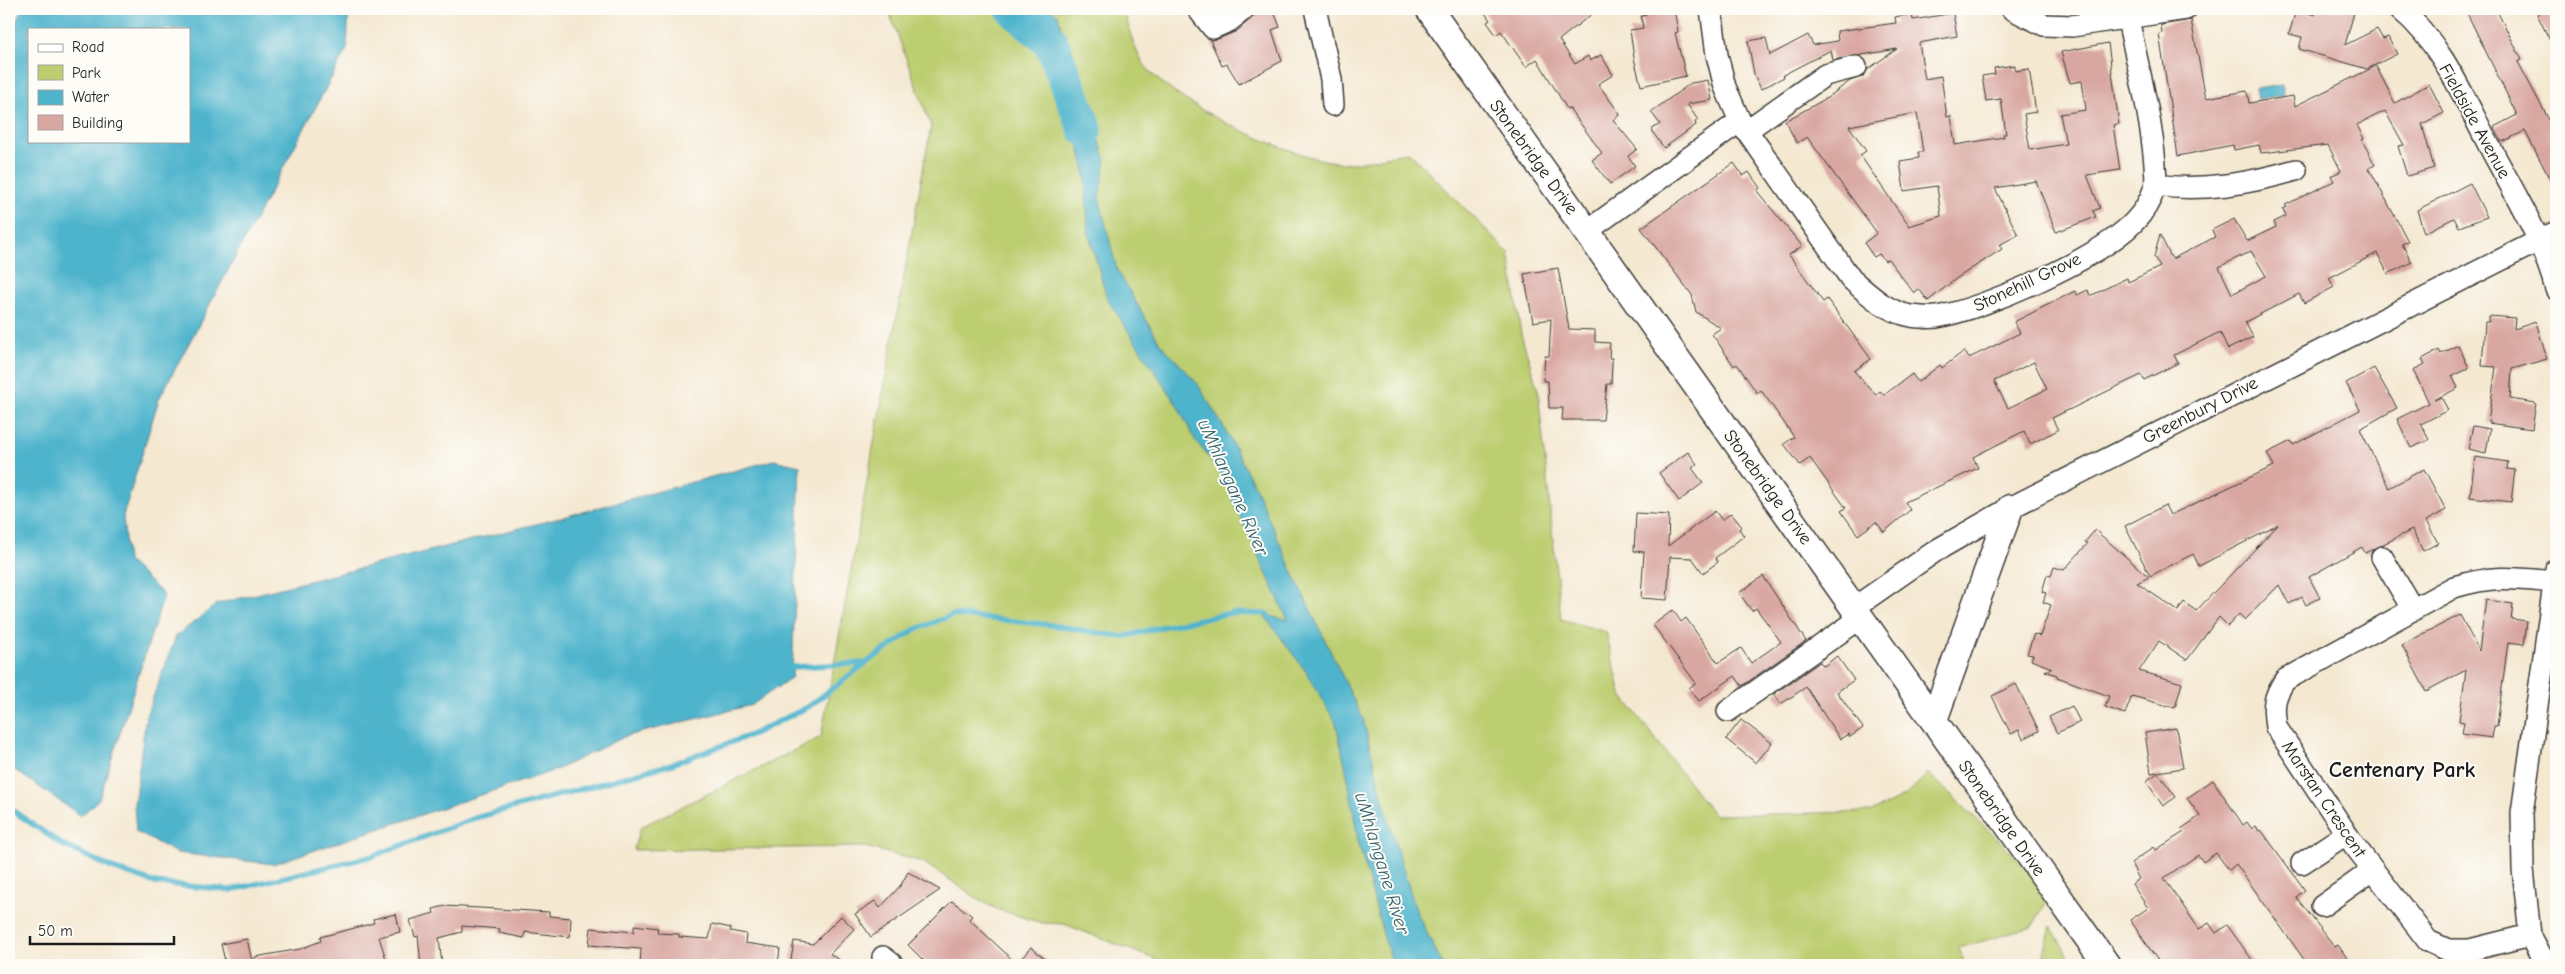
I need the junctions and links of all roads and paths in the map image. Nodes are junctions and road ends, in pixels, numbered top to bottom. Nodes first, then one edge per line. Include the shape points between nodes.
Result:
1 (1198, 9) edge
2 (1244, 9) edge
3 (1315, 9) edge
4 (1430, 9) edge
5 (1711, 9) edge
6 (2012, 9) edge
7 (2182, 9) edge
8 (2400, 9) edge
9 (2128, 19) junction
10 (1856, 67) dead end
11 (1333, 105) dead end
12 (1743, 126) junction
13 (2296, 170) dead end
14 (2156, 185) junction
15 (1587, 231) junction
16 (2548, 236) edge
17 (2556, 289) edge
18 (2010, 508) junction
19 (2382, 557) dead end
20 (2555, 575) edge
21 (2413, 610) junction
22 (1859, 612) junction
23 (1728, 711) dead end
24 (1934, 720) junction
25 (2346, 834) junction
26 (2302, 863) dead end
27 (2372, 870) junction
28 (2322, 906) dead end
29 (2530, 935) junction
30 (2107, 965) edge
31 (2546, 965) edge

1 - 2 street via 1213,28
3 - 11 street via 1331,79
4 - 15 street, Stonebridge Drive
5 - 12 street, Stonehill Grove via 1717,55 1731,103
6 - 9 street via 2044,25 2072,26
7 - 9 street
8 - 16 street, Fieldside Avenue via 2429,40
9 - 14 street via 2153,147
10 - 12 street via 1817,80
12 - 14 street, Stonehill Grove via 1850,278 1868,295 1909,316 1935,317 1967,309 2060,269 2115,238 2135,221
12 - 15 street
13 - 14 street via 2206,187
15 - 22 street, Stonebridge Drive
16 - 17 street, Fieldside Avenue
16 - 18 street, Greenbury Drive
18 - 22 street, Greenbury Drive via 1937,550
18 - 24 street
19 - 21 street
20 - 21 street, Marstan Crescent via 2480,580 2454,587
20 - 29 street via 2522,813 2523,869
21 - 25 street, Marstan Crescent via 2285,680 2276,694 2276,727
22 - 23 street, Greenbury Drive
22 - 24 street, Stonebridge Drive
24 - 30 street, Stonebridge Drive
25 - 26 street
25 - 27 street, Marstan Crescent
27 - 28 street
27 - 29 street, Marstan Crescent via 2428,941 2448,950 2470,950
29 - 31 street

